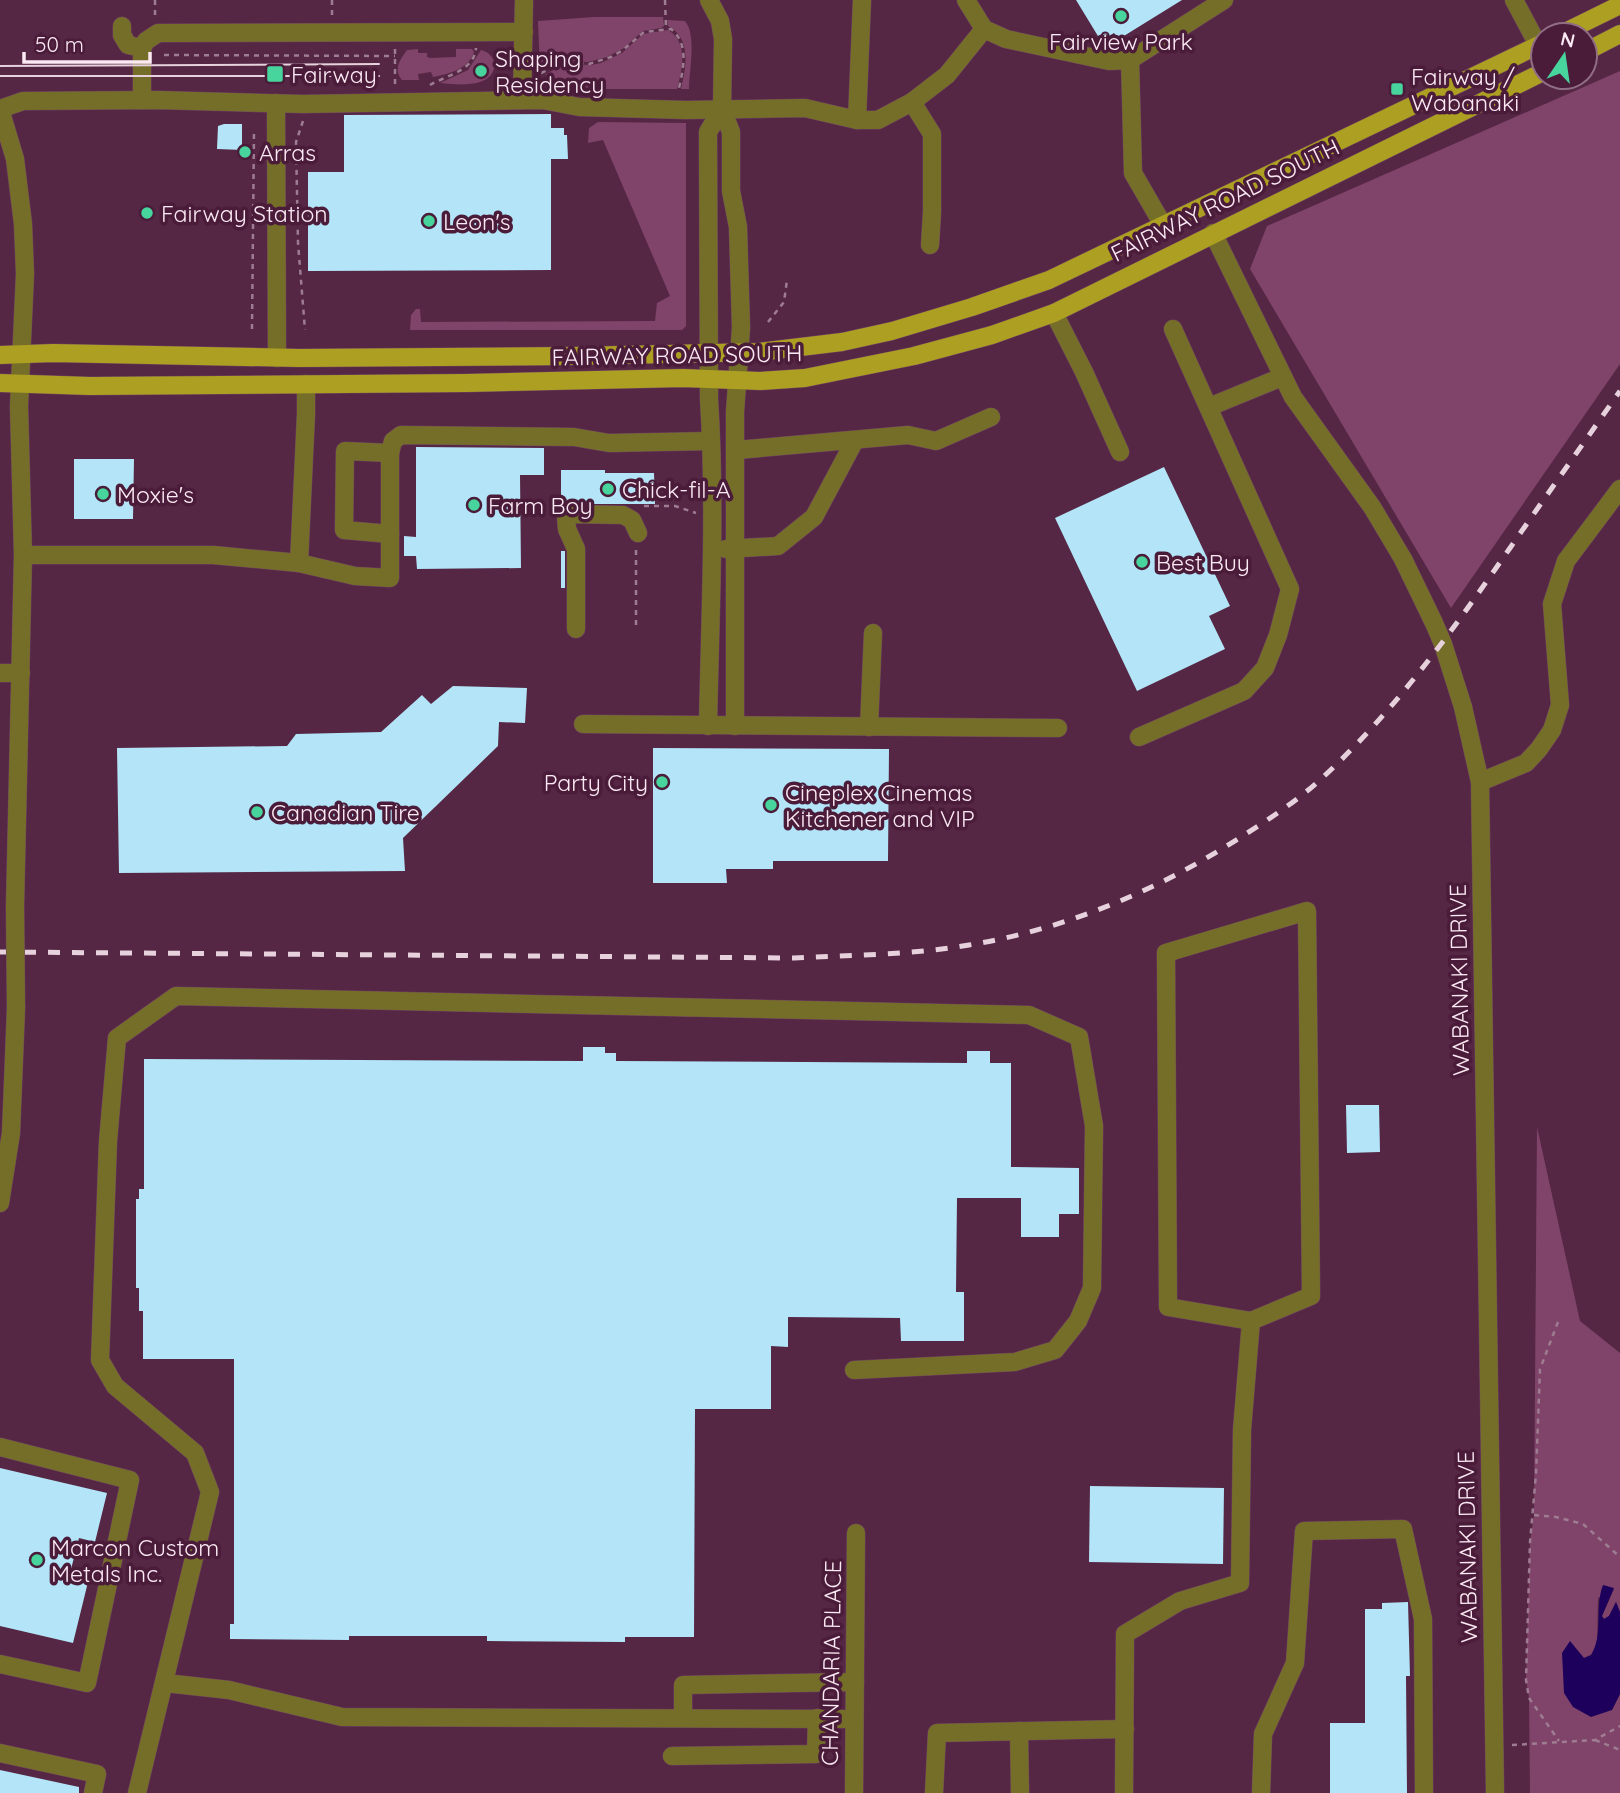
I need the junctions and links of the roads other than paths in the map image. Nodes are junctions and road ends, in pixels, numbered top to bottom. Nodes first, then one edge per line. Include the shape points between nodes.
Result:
1 (524, 0) edge
2 (709, 0) edge
3 (862, 0) edge
4 (966, 0) edge
5 (1224, 0) edge
6 (1514, 0) edge
7 (1620, 5) edge
8 (1587, 21) edge
9 (1529, 24) edge
10 (122, 26) dead end
11 (984, 29) junction
12 (524, 32) junction
13 (1620, 34) edge
14 (1599, 45) edge
15 (142, 48) junction
16 (1529, 50) edge
17 (1130, 60) junction
18 (1529, 79) edge
19 (142, 100) junction
20 (522, 100) junction
21 (912, 102) junction
22 (275, 103) junction
23 (0, 109) edge
24 (722, 109) junction
25 (857, 120) junction
26 (1163, 225) junction
27 (1213, 233) junction
28 (930, 245) dead end
29 (1054, 313) junction
30 (1173, 329) dead end
31 (709, 352) junction
32 (740, 352) junction
33 (22, 354) junction
34 (0, 355) edge
35 (276, 358) junction
36 (1282, 377) junction
37 (709, 379) junction
38 (738, 380) junction
39 (0, 383) edge
40 (20, 384) junction
41 (306, 384) junction
42 (1209, 407) junction
43 (991, 417) dead end
44 (711, 440) junction
45 (855, 440) junction
46 (737, 450) junction
47 (1120, 452) dead end
48 (390, 453) junction
49 (1620, 489) edge
50 (390, 534) junction
51 (638, 534) dead end
52 (712, 549) junction
53 (736, 549) junction
54 (23, 555) junction
55 (299, 562) junction
56 (571, 629) dead end
57 (873, 633) dead end
58 (0, 673) edge
59 (21, 673) junction
60 (583, 724) dead end
61 (708, 726) junction
62 (734, 726) junction
63 (869, 727) junction
64 (1058, 728) dead end
65 (1139, 737) dead end
66 (1480, 782) junction
67 (0, 1203) edge
68 (1251, 1321) junction
69 (854, 1370) dead end
70 (0, 1447) edge
71 (856, 1533) dead end
72 (0, 1664) edge
73 (165, 1682) junction
74 (855, 1682) junction
75 (683, 1718) junction
76 (817, 1718) junction
77 (855, 1718) junction
78 (1125, 1729) junction
79 (1019, 1731) junction
80 (0, 1753) edge
81 (673, 1756) dead end
82 (93, 1793) edge
83 (137, 1793) edge
84 (854, 1793) edge
85 (934, 1793) edge
86 (1020, 1793) edge
87 (1124, 1793) edge
88 (1261, 1793) edge
89 (1424, 1793) edge
90 (1494, 1793) edge

1 - 12 street
2 - 24 street via 723,39
3 - 25 street
4 - 11 street
5 - 17 street
6 - 9 street
7 - 8 main road
10 - 15 street via 128,44
11 - 17 street via 1006,39 1109,61
11 - 21 street via 947,75
12 - 15 street via 164,33 152,36
12 - 20 street
13 - 14 main road
15 - 19 street
16 - 26 main road, FAIRWAY ROAD SOUTH
17 - 26 street via 1133,173
18 - 27 main road, FAIRWAY ROAD SOUTH
19 - 22 street
19 - 23 street via 23,101
20 - 22 street
20 - 24 street via 579,107
21 - 25 street via 878,120
21 - 28 street via 932,134
22 - 35 street
23 - 33 street via 15,159 23,224
24 - 25 street via 804,108
24 - 31 street via 708,132
24 - 32 street via 731,132
26 - 32 main road, FAIRWAY ROAD SOUTH via 1049,280 972,307 842,342
27 - 29 main road, FAIRWAY ROAD SOUTH
27 - 36 street, WABANAKI DRIVE
29 - 38 main road, FAIRWAY ROAD SOUTH via 992,335 861,368 805,378
29 - 47 street
30 - 42 street
31 - 32 main road, FAIRWAY ROAD SOUTH
31 - 35 main road, FAIRWAY ROAD SOUTH
31 - 37 street
32 - 38 street
33 - 34 main road, FAIRWAY ROAD SOUTH
33 - 35 main road, FAIRWAY ROAD SOUTH
33 - 40 street
36 - 42 street
36 - 66 street, WABANAKI DRIVE via 1372,507 1424,601 1463,707
37 - 38 main road, FAIRWAY ROAD SOUTH
37 - 41 main road, FAIRWAY ROAD SOUTH
37 - 44 street
38 - 46 street
39 - 40 main road, FAIRWAY ROAD SOUTH
40 - 41 main road, FAIRWAY ROAD SOUTH
40 - 54 street
41 - 55 street
42 - 65 street via 1290,589 1265,668 1244,691
43 - 45 street via 936,441 908,435
44 - 48 street via 609,443 574,437 401,435 393,441
44 - 52 street
45 - 46 street
45 - 53 street via 814,517 778,546
46 - 53 street
48 - 50 street
48 - 50 street via 345,451 344,530
49 - 66 street via 1566,561 1552,604 1560,705 1552,730 1526,763
50 - 55 street via 390,578 355,576
51 - 56 street via 632,520 615,513 566,517 576,549
52 - 53 street
52 - 61 street
53 - 62 street
54 - 55 street via 214,555
54 - 59 street
57 - 63 street
58 - 59 street
59 - 67 street, bridge via 16,1009 11,1133
60 - 61 street
61 - 62 street
62 - 63 street
63 - 64 street
66 - 90 street, WABANAKI DRIVE
68 - 68 street via 1311,1296 1307,911 1166,953 1168,1307
68 - 78 street via 1242,1430 1240,1583 1180,1601 1125,1634
69 - 73 street via 1015,1362 1055,1350 1078,1321 1092,1288 1094,1126 1079,1037 1029,1015 176,996 117,1038 108,1142 100,1360 115,1386 195,1453 210,1492
70 - 72 street via 130,1480 87,1683
71 - 74 street, CHANDARIA PLACE
73 - 75 street via 229,1690 342,1717
73 - 83 street
74 - 75 street via 683,1685
74 - 77 street, CHANDARIA PLACE
75 - 76 street
76 - 77 street
76 - 81 street via 816,1754
77 - 84 street, CHANDARIA PLACE
78 - 79 street
78 - 87 street
79 - 85 street via 937,1733
79 - 86 street
80 - 82 street via 97,1774
88 - 89 street via 1263,1734 1295,1663 1304,1531 1404,1529 1423,1619

